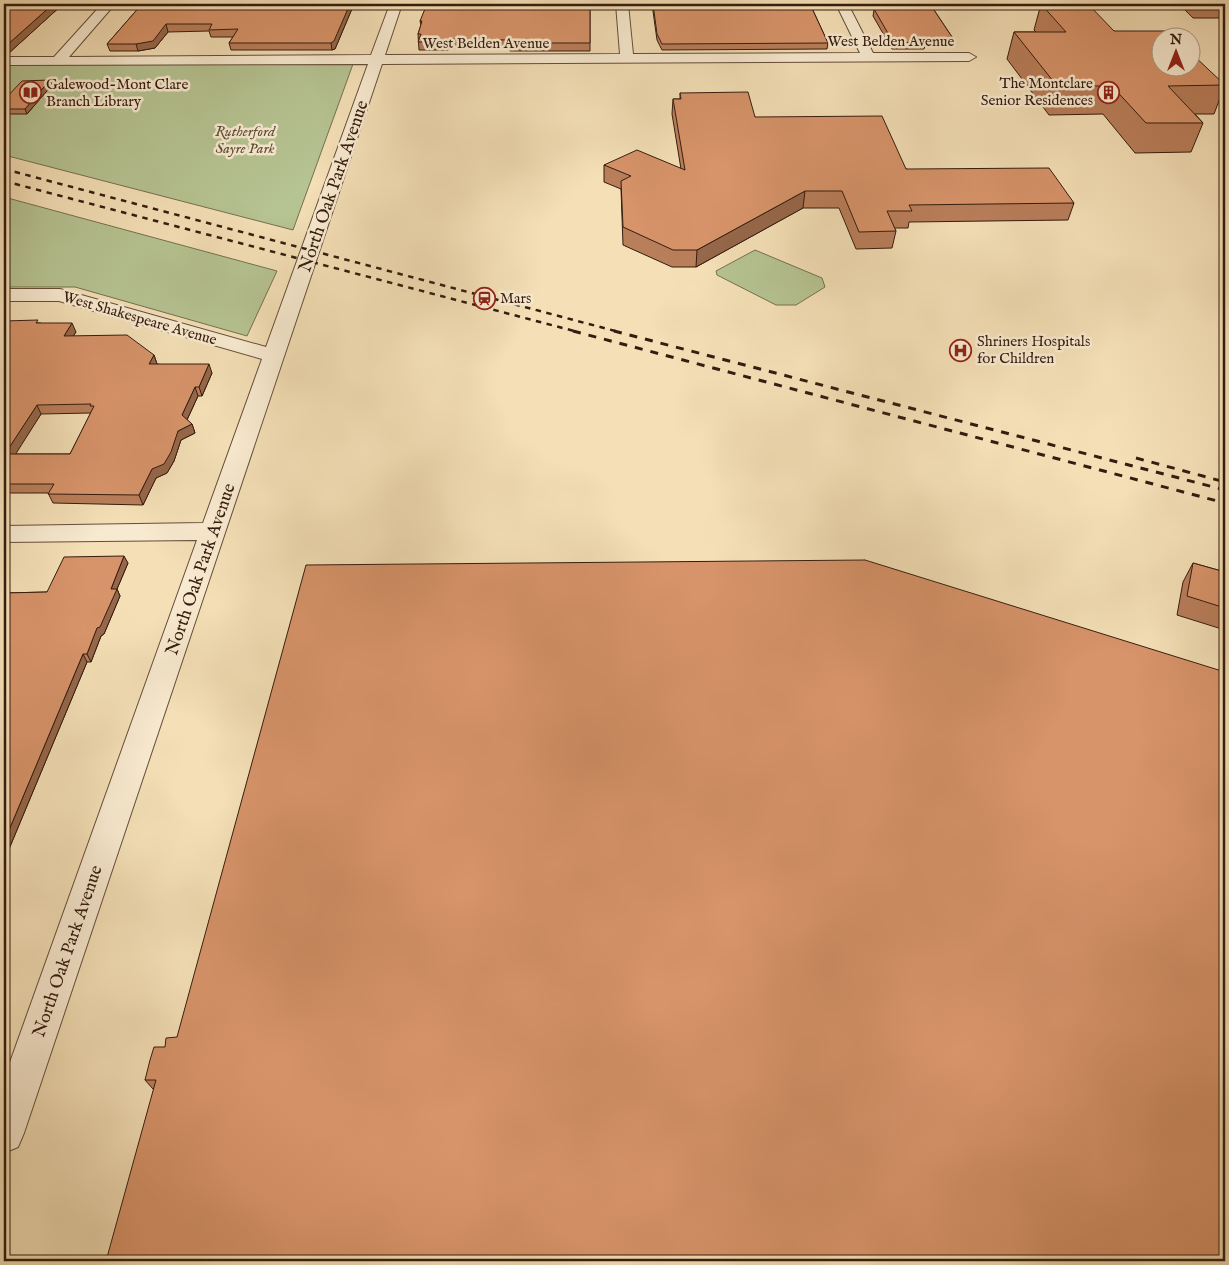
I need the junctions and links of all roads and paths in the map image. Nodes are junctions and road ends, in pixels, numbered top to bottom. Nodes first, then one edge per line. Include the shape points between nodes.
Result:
1 (109, 4) edge
2 (396, 4) edge
3 (622, 4) edge
4 (842, 4) edge
5 (969, 57) dead end
6 (869, 58) junction
7 (627, 59) junction
8 (377, 60) junction
9 (58, 61) junction
10 (4, 62) edge
11 (4, 295) edge
12 (274, 356) junction
13 (213, 531) junction
14 (4, 534) edge
15 (4, 1133) edge

1 - 9 street
2 - 8 street, North Oak Park Avenue
3 - 7 street
4 - 6 street
5 - 6 street, West Belden Avenue
6 - 7 street, West Belden Avenue
7 - 8 street, West Belden Avenue
8 - 9 street, West Belden Avenue
8 - 12 street, North Oak Park Avenue
9 - 10 street, West Belden Avenue
11 - 12 street, West Shakespeare Avenue via 60,295
12 - 13 street, North Oak Park Avenue
13 - 14 street
13 - 15 street, North Oak Park Avenue

